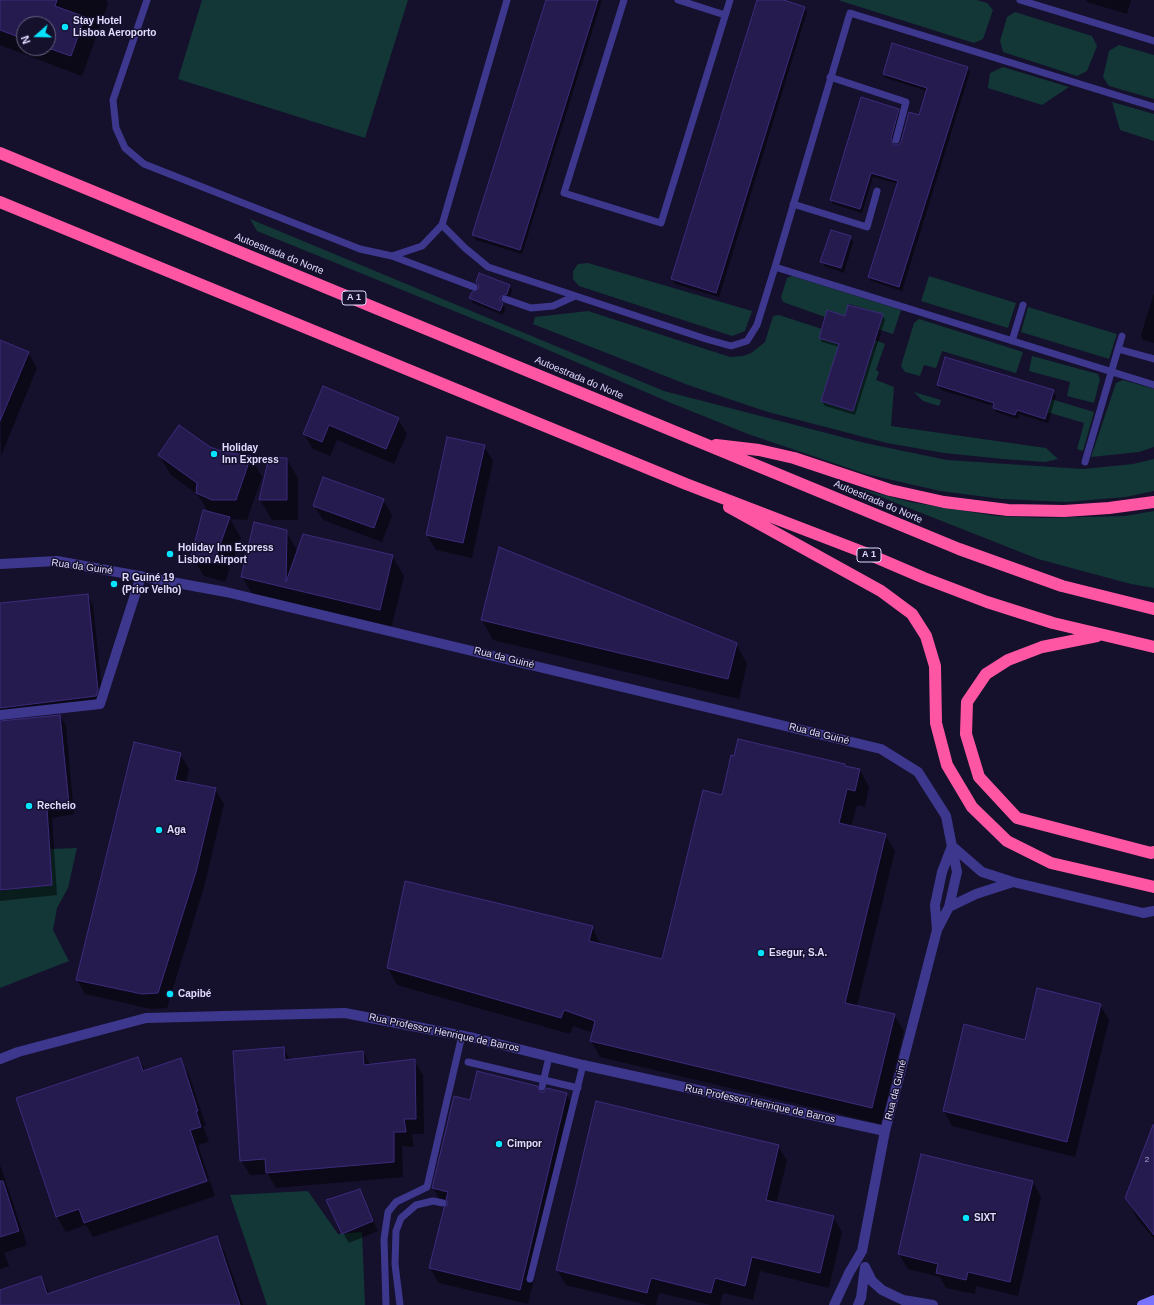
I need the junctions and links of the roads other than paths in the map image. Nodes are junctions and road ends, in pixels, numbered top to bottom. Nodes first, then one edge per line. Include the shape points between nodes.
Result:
1 (147, 0) edge
2 (507, 0) edge
3 (624, 0) edge
4 (678, 0) edge
5 (730, 0) edge
6 (1020, 0) edge
7 (725, 15) junction
8 (1154, 41) edge
9 (830, 77) junction
10 (1154, 107) edge
11 (896, 140) dead end
12 (0, 153) edge
13 (877, 191) dead end
14 (0, 202) edge
15 (793, 204) junction
16 (442, 225) junction
17 (392, 256) junction
18 (775, 267) junction
19 (474, 287) dead end
20 (575, 296) junction
21 (505, 299) dead end
22 (1022, 305) dead end
23 (1122, 336) dead end
24 (1012, 341) junction
25 (1118, 349) junction
26 (1154, 359) edge
27 (1111, 371) junction
28 (1154, 384) edge
29 (707, 445) junction
30 (1085, 462) dead end
31 (686, 484) junction
32 (1154, 502) edge
33 (0, 564) edge
34 (141, 576) junction
35 (1154, 609) edge
36 (1101, 635) junction
37 (1154, 648) edge
38 (0, 715) edge
39 (952, 846) junction
40 (1154, 852) edge
41 (1013, 882) junction
42 (1154, 887) edge
43 (949, 907) junction
44 (1154, 910) edge
45 (937, 930) junction
46 (462, 1035) junction
47 (549, 1057) junction
48 (0, 1059) edge
49 (468, 1062) dead end
50 (583, 1065) junction
51 (543, 1079) junction
52 (542, 1087) dead end
53 (578, 1088) junction
54 (885, 1131) junction
55 (443, 1203) dead end
56 (862, 1251) junction
57 (865, 1267) junction
58 (530, 1280) dead end
59 (841, 1291) junction
60 (1154, 1300) edge
61 (386, 1305) edge
62 (400, 1305) edge
63 (834, 1305) edge
64 (839, 1305) edge
65 (858, 1305) edge
66 (933, 1305) edge
67 (1142, 1305) edge

1 - 17 lane via 113,100 116,128 125,148 144,164 360,249
2 - 16 lane
3 - 7 lane via 564,193 661,223
4 - 7 lane
5 - 7 lane
6 - 8 lane
9 - 10 lane via 850,13
9 - 11 lane via 906,102
9 - 15 lane
12 - 29 highway, Autoestrada do Norte / A 1
13 - 15 lane via 867,227
14 - 31 highway, A 1
15 - 18 lane
16 - 17 lane via 422,246
16 - 20 lane via 488,267
17 - 19 lane
18 - 20 lane via 757,325 747,341 731,346
18 - 24 lane
20 - 21 lane via 553,306 530,308
22 - 24 lane
23 - 25 lane
24 - 27 lane
25 - 26 lane
25 - 27 lane
27 - 28 lane
27 - 30 lane
29 - 32 highway via 733,446 794,458 890,490 944,502 1008,510 1064,511
29 - 35 highway, Autoestrada do Norte / A 1 via 1006,567 1062,586
31 - 36 highway, A 1 via 988,602
31 - 42 highway via 881,590 912,614 926,636 935,666 936,723 947,765 972,807 1007,841 1051,863
33 - 34 street, Rua da Guiné via 57,561
34 - 38 street via 100,704
34 - 39 street, Rua da Guiné via 226,592 881,749 918,772 946,816
36 - 37 highway
36 - 40 highway via 1042,647 1008,660 986,674 967,702 966,734 979,777 1018,818
39 - 41 street via 982,872
39 - 43 street, Rua da Guiné via 956,872
39 - 45 street, Rua da Guiné via 942,872 935,905
41 - 43 street via 976,894
41 - 44 street via 1143,913
43 - 45 street, Rua da Guiné
45 - 54 street, Rua da Guiné
46 - 47 street, Rua Professor Henrique de Barros
46 - 48 street, Rua Professor Henrique de Barros via 345,1013 146,1018
46 - 61 lane via 427,1187 396,1202 388,1212 384,1239
47 - 50 street, Rua Professor Henrique de Barros
47 - 51 lane
49 - 51 lane
50 - 53 lane
50 - 54 street, Rua Professor Henrique de Barros
51 - 52 lane
51 - 53 lane
53 - 58 lane
54 - 56 street, Rua da Guiné
55 - 62 lane via 433,1201 416,1205 401,1218 396,1231 395,1264
56 - 57 street, Rua da Guiné
56 - 59 street, Rua da Guiné
57 - 65 street, Rua da Guiné
57 - 66 street via 872,1281 882,1290 903,1300
59 - 63 street
59 - 64 street
60 - 67 street

